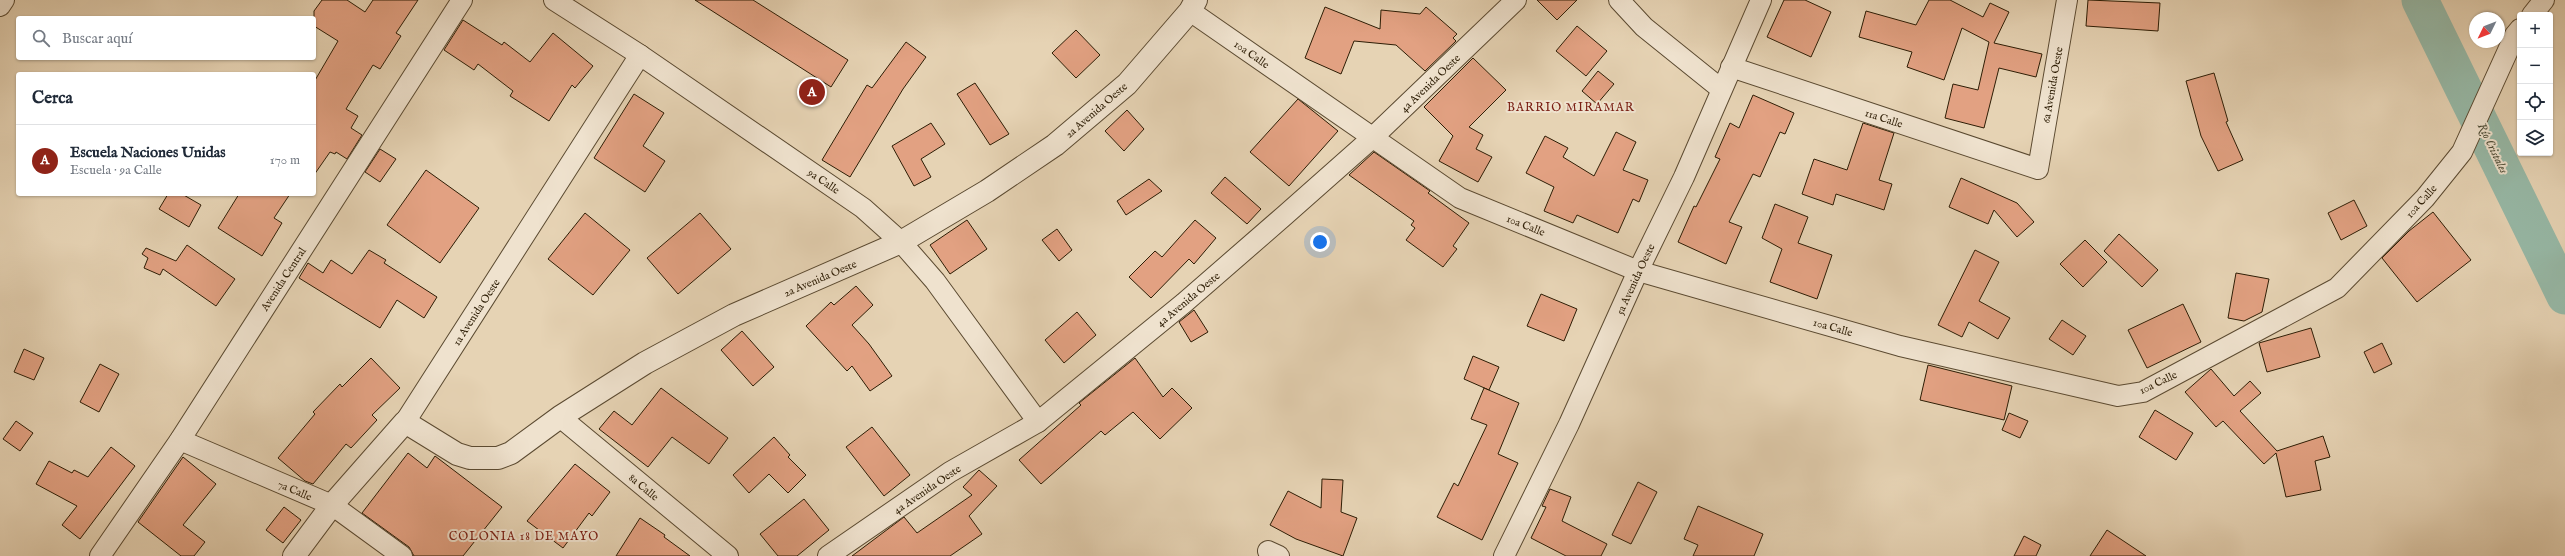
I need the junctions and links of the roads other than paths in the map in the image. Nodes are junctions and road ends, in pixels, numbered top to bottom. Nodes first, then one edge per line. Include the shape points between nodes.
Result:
1 (4, 0) edge
2 (462, 0) edge
3 (554, 0) edge
4 (1516, 0) edge
5 (1619, 0) edge
6 (1761, 0) edge
7 (2067, 0) edge
8 (2544, 0) edge
9 (1193, 5) edge
10 (0, 6) edge
11 (2534, 12) edge
12 (2517, 34) edge
13 (640, 55) junction
14 (1731, 67) junction
15 (1721, 89) junction
16 (1371, 139) junction
17 (2038, 169) joint
18 (901, 242) junction
19 (1638, 271) junction
20 (560, 417) junction
21 (405, 422) junction
22 (1038, 422) junction
23 (180, 440) junction
24 (332, 505) junction
25 (100, 556) edge
26 (294, 556) edge
27 (402, 556) edge
28 (728, 556) edge
29 (828, 556) edge
30 (1504, 556) edge

1 - 10 street
2 - 23 street, Avenida Central
3 - 13 street, 9a Calle
4 - 16 street, 4a Avenida Oeste
5 - 15 street via 1644,27
6 - 14 street, 5a Avenida Oeste
7 - 17 street, 6a Avenida Oeste
8 - 11 street
9 - 16 street, 10a Calle
9 - 18 street, 2a Avenida Oeste via 1127,84 1055,145
12 - 19 street, 10a Calle via 2462,152 2425,198 2337,288 2143,392 2118,396 1900,346
13 - 18 street, 9a Calle via 863,208
13 - 21 street, 1a Avenida Oeste
14 - 15 street, 5a Avenida Oeste
14 - 17 street, 11a Calle
15 - 19 street, 5a Avenida Oeste via 1684,177
16 - 19 street, 10a Calle via 1460,198
16 - 22 street, 4a Avenida Oeste via 1184,303
18 - 20 street, 2a Avenida Oeste via 734,315 645,363
18 - 22 street, 9a Calle via 935,281
19 - 30 street, 5a Avenida Oeste via 1569,424
20 - 21 street, 2a Avenida Oeste via 511,453 484,459 457,454
20 - 28 street, 8a Calle
21 - 24 street, 1a Avenida Oeste
22 - 29 street, 4a Avenida Oeste via 950,472
23 - 24 street, 7a Calle
23 - 25 street, Avenida Central
24 - 26 street, 1a Avenida Oeste
24 - 27 street, 7a Calle

